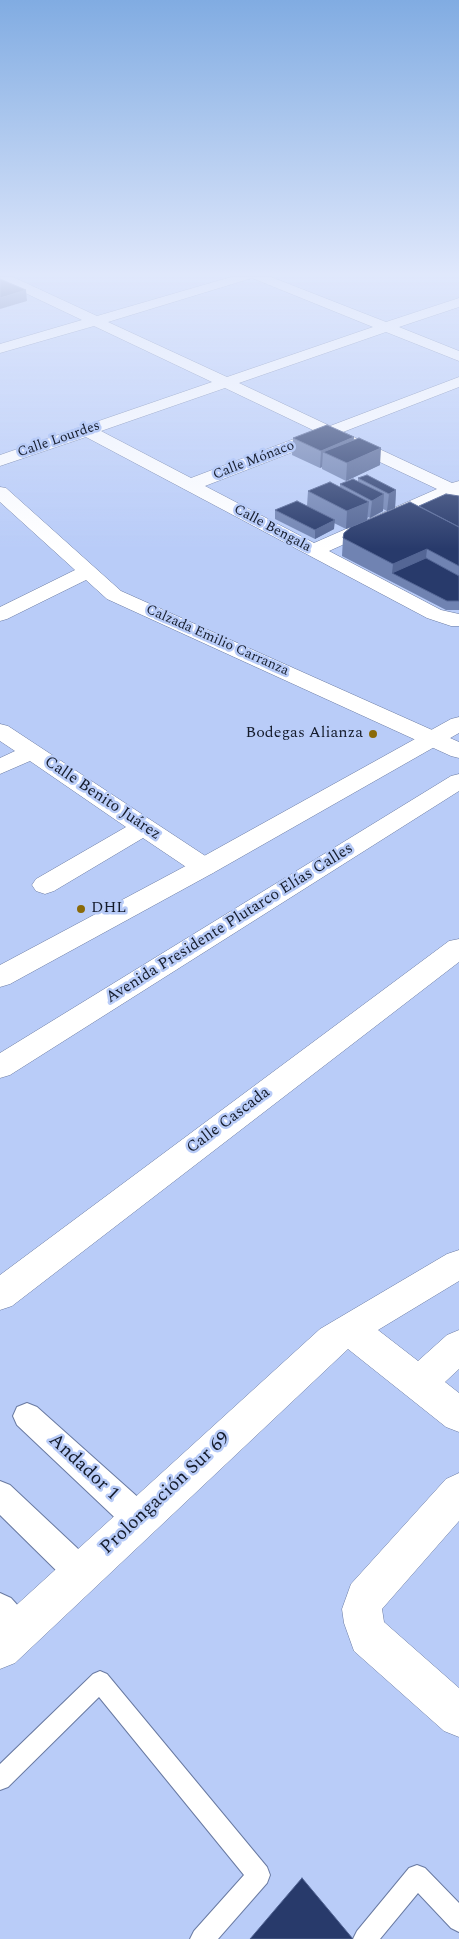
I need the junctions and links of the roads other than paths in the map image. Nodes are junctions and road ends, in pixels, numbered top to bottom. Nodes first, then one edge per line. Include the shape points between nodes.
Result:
1 (193, 367) edge
2 (271, 367) edge
3 (459, 382) edge
4 (226, 383) junction
5 (88, 431) junction
6 (332, 432) junction
7 (0, 461) edge
8 (190, 485) junction
9 (456, 489) edge
10 (0, 492) edge
11 (312, 551) junction
12 (88, 572) junction
13 (0, 615) edge
14 (459, 620) edge
15 (459, 724) edge
16 (0, 731) edge
17 (432, 739) junction
18 (459, 751) edge
19 (31, 752) junction
20 (0, 767) edge
21 (459, 781) edge
22 (144, 827) junction
23 (204, 867) junction
24 (45, 885) dead end
25 (459, 948) edge
26 (0, 977) edge
27 (0, 1067) edge
28 (459, 1264) edge
29 (4, 1286) edge
30 (341, 1335) junction
31 (459, 1346) edge
32 (419, 1383) junction
33 (459, 1415) edge
34 (27, 1416) dead end
35 (459, 1492) edge
36 (0, 1495) edge
37 (139, 1520) junction
38 (81, 1573) junction
39 (6, 1629) edge
40 (459, 1716) edge
41 (0, 1779) edge
42 (459, 1920) edge
43 (202, 1939) edge
44 (365, 1939) edge

1 - 4 street
2 - 4 street, Calle Lourdes
3 - 6 street, Calle Mónaco
4 - 5 street, Calle Lourdes
4 - 6 street
5 - 7 street, Calle Lourdes
5 - 8 street, Calle Bengala
6 - 8 street, Calle Mónaco
6 - 9 street
8 - 11 street, Calle Bengala
9 - 11 street
10 - 12 street, Calzada Emilio Carranza
11 - 14 street, Calle Bengala via 434,614
12 - 13 street
12 - 17 street, Calzada Emilio Carranza via 114,594
15 - 17 street
16 - 19 street, Calle Benito Juárez
17 - 18 street, Calzada Emilio Carranza
17 - 23 street
19 - 20 street
19 - 22 street, Calle Benito Juárez
21 - 27 street, Avenida Presidente Plutarco Elías Calles
22 - 23 street, Calle Benito Juárez
22 - 24 street
23 - 26 street
25 - 29 street, Calle Cascada
28 - 30 street, Prolongación Sur 69
30 - 32 street
30 - 37 street, Prolongación Sur 69
31 - 32 street
32 - 33 street
34 - 37 street, Andador 1
35 - 40 street via 365,1598 362,1609 369,1636
36 - 38 street
37 - 38 street, Prolongación Sur 69
38 - 39 street, Prolongación Sur 69
41 - 43 lane via 100,1681 258,1875
42 - 44 lane via 417,1876

